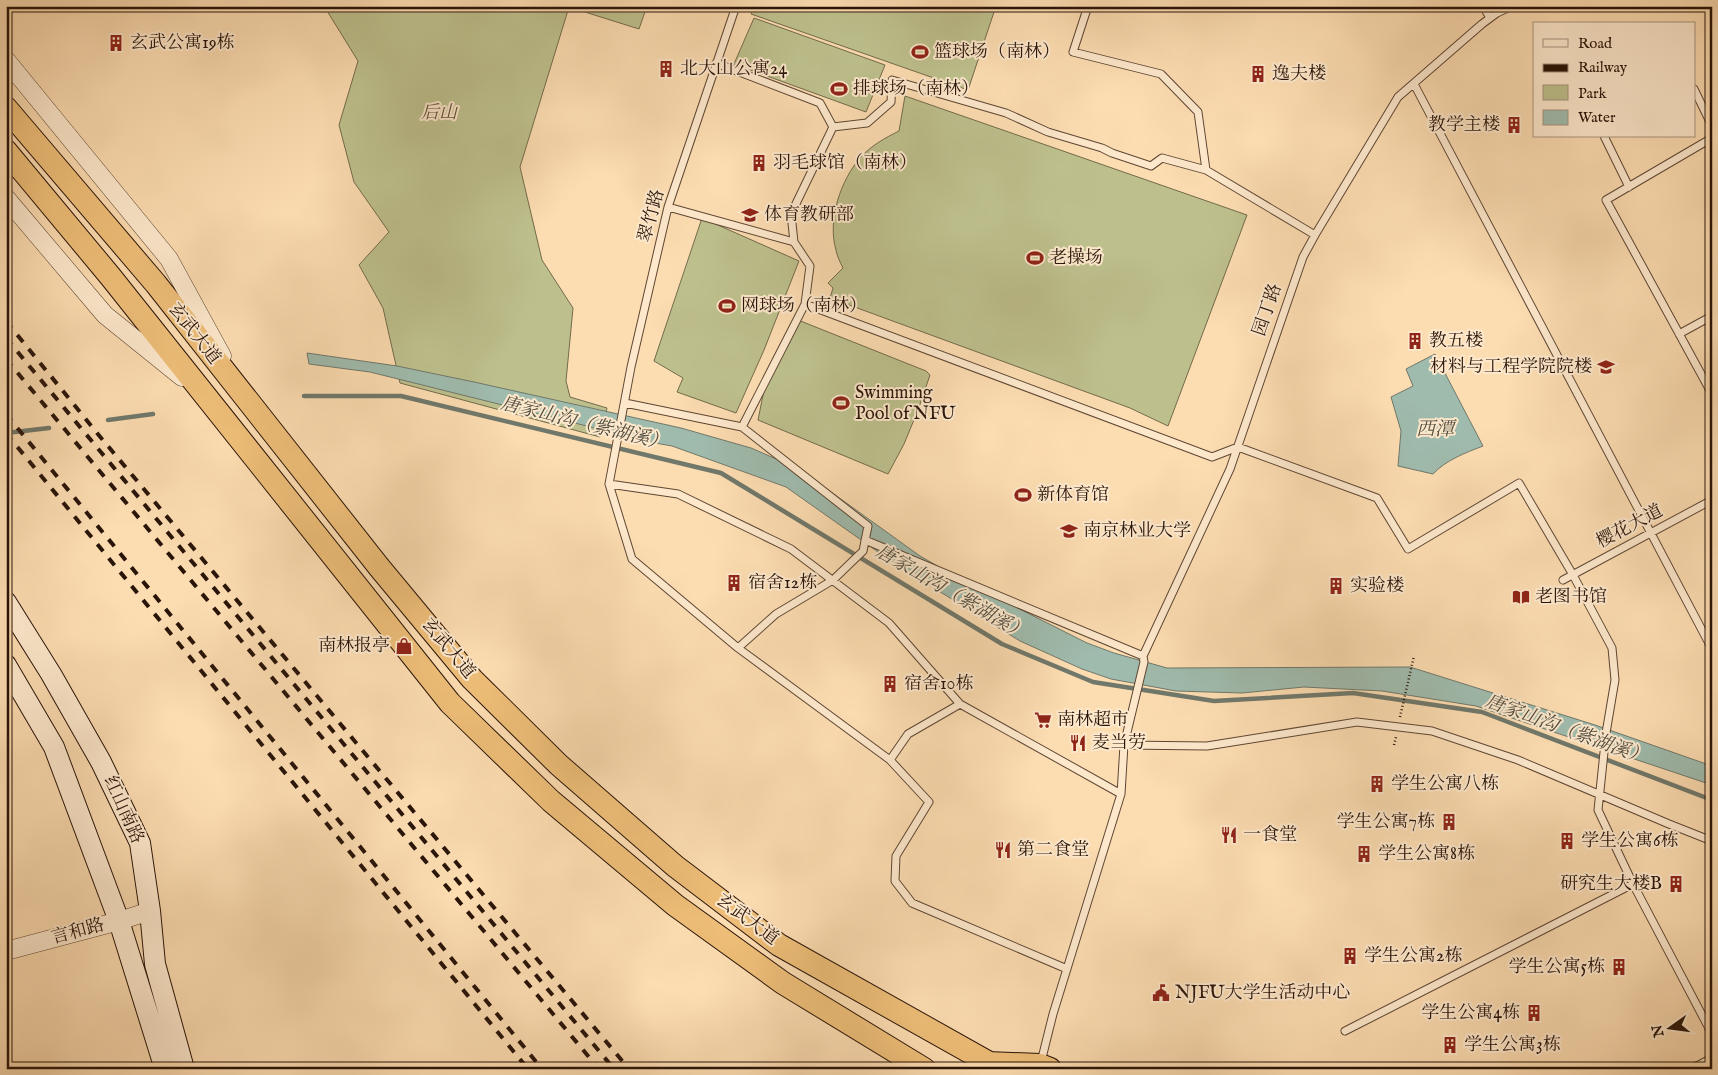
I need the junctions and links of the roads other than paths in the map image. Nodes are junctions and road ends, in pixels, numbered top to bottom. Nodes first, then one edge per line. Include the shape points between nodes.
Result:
1 (736, 6) edge
2 (1088, 6) edge
3 (1482, 6) edge
4 (1512, 6) edge
5 (1490, 18) junction
6 (6, 60) edge
7 (716, 63) junction
8 (1414, 84) junction
9 (1696, 93) edge
10 (6, 108) edge
11 (1712, 126) edge
12 (833, 127) junction
13 (1605, 138) edge
14 (1712, 138) edge
15 (6, 151) edge
16 (1206, 170) junction
17 (1629, 187) junction
18 (6, 198) edge
19 (668, 207) junction
20 (1314, 235) junction
21 (794, 242) junction
22 (805, 304) junction
23 (1712, 316) edge
24 (1679, 334) junction
25 (1712, 394) edge
26 (205, 395) junction
27 (246, 400) junction
28 (625, 403) junction
29 (742, 427) junction
30 (1238, 447) junction
31 (609, 484) junction
32 (1712, 500) edge
33 (1650, 533) junction
34 (865, 540) junction
35 (1573, 574) junction
36 (833, 580) junction
37 (1563, 580) dead end
38 (6, 602) edge
39 (738, 648) junction
40 (1712, 648) edge
41 (1143, 656) junction
42 (6, 665) edge
43 (960, 704) junction
44 (1124, 745) junction
45 (890, 760) junction
46 (1121, 794) junction
47 (1599, 794) junction
48 (1712, 841) edge
49 (1633, 884) junction
50 (150, 911) junction
51 (119, 921) junction
52 (6, 951) edge
53 (1067, 969) junction
54 (1345, 1031) dead end
55 (1712, 1034) edge
56 (1712, 1058) edge
57 (994, 1066) edge
58 (1045, 1067) edge
59 (165, 1069) edge
60 (184, 1069) edge
61 (924, 1069) edge
62 (1691, 1069) edge

1 - 7 lane, 翠竹路
2 - 16 lane via 1073,52 1161,74 1198,112
3 - 5 lane
4 - 5 lane, 园丁路
5 - 8 lane, 园丁路
6 - 27 street via 169,259
7 - 12 lane via 820,103
7 - 19 lane, 翠竹路
8 - 20 lane, 园丁路 via 1398,97
8 - 33 lane
9 - 11 lane
10 - 27 highway, 玄武大道 via 156,284
12 - 16 lane via 867,123 891,102 892,80 1006,113 1048,132 1151,166 1162,158
12 - 21 lane via 791,214
13 - 17 lane
14 - 17 lane
15 - 26 highway, 玄武大道
16 - 20 lane
17 - 24 lane via 1606,200
18 - 26 street via 105,315
19 - 21 lane
19 - 28 lane, 翠竹路
20 - 30 lane, 园丁路 via 1289,295
21 - 22 lane via 810,266
22 - 29 lane
22 - 30 lane via 1212,457
23 - 24 lane
24 - 25 lane
26 - 61 highway, 玄武大道 via 450,703 550,801 675,905 783,983
27 - 57 highway, 玄武大道 via 472,679 559,765 674,866 779,945
28 - 29 lane
28 - 31 lane, 翠竹路
29 - 34 lane via 868,526
30 - 35 lane via 1377,498 1408,549 1520,483
30 - 41 lane, 园丁路
31 - 36 lane via 678,494 791,549
31 - 39 lane via 632,559
32 - 33 lane, 樱花大道
33 - 35 lane, 樱花大道
33 - 40 lane
34 - 36 lane via 863,551
34 - 41 lane
35 - 37 lane, 樱花大道
35 - 47 lane via 1612,648 1615,680
36 - 39 lane via 776,614
36 - 43 lane via 889,622
38 - 50 main road, 红山南路 via 101,762 140,843
39 - 45 lane
41 - 44 lane, 园丁路
42 - 51 main road via 54,747
43 - 45 lane via 908,734
43 - 46 lane
44 - 46 lane, 园丁路
44 - 47 lane via 1206,746 1357,722 1432,731 1518,760
45 - 53 lane via 929,802 896,856 895,881 912,902
46 - 53 lane, 园丁路
47 - 48 lane
47 - 49 lane via 1598,810
49 - 54 lane
49 - 55 lane
50 - 51 street, 言和路
50 - 60 main road, 红山南路 via 154,964
51 - 52 street, 言和路
51 - 59 main road
53 - 58 lane, 园丁路 via 1053,1014
56 - 62 lane
57 - 58 highway

